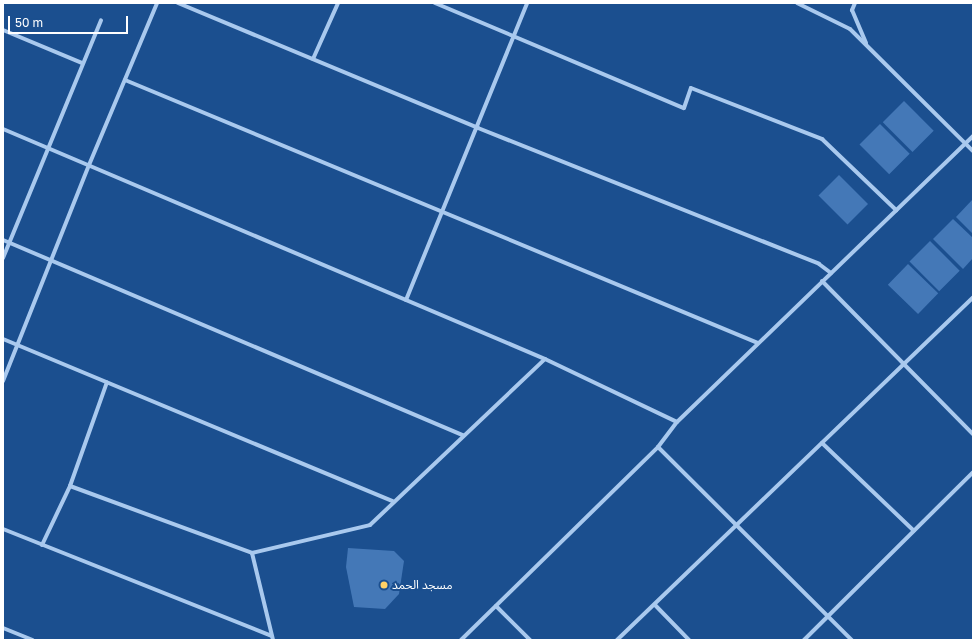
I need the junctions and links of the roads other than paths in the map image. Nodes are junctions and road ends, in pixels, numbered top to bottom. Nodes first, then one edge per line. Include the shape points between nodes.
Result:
1 (157, 3) edge
2 (178, 3) edge
3 (338, 3) edge
4 (435, 3) edge
5 (527, 3) edge
6 (797, 3) edge
7 (855, 3) edge
8 (101, 20) dead end
9 (3, 30) edge
10 (514, 36) junction
11 (867, 46) junction
12 (313, 59) junction
13 (82, 63) junction
14 (125, 80) junction
15 (478, 128) junction
16 (3, 129) edge
17 (973, 136) edge
18 (965, 144) junction
19 (48, 148) junction
20 (973, 151) edge
21 (89, 165) junction
22 (896, 210) junction
23 (443, 211) junction
24 (3, 240) edge
25 (9, 243) junction
26 (3, 258) edge
27 (51, 261) junction
28 (831, 273) junction
29 (822, 281) junction
30 (973, 297) edge
31 (406, 300) junction
32 (3, 339) edge
33 (758, 343) junction
34 (18, 345) junction
35 (545, 359) junction
36 (903, 363) junction
37 (3, 382) edge
38 (107, 382) junction
39 (677, 422) junction
40 (973, 434) edge
41 (463, 435) junction
42 (822, 443) junction
43 (658, 447) junction
44 (973, 472) edge
45 (70, 486) junction
46 (393, 500) junction
47 (738, 526) junction
48 (3, 529) edge
49 (914, 531) junction
50 (42, 545) junction
51 (252, 553) junction
52 (655, 605) junction
53 (496, 606) junction
54 (829, 617) junction
55 (3, 628) edge
56 (273, 638) edge
57 (33, 640) edge
58 (461, 640) edge
59 (530, 640) edge
60 (617, 640) edge
61 (689, 640) edge
62 (804, 640) edge
63 (852, 640) edge

1 - 14 street
2 - 12 street
3 - 12 street
4 - 10 street
5 - 10 street
6 - 11 street via 850,29
7 - 11 street via 852,10
8 - 13 street
9 - 13 street
10 - 15 street
10 - 22 street via 684,108 691,88 822,139
11 - 18 street
12 - 15 street
13 - 19 street
14 - 21 street
14 - 23 street
15 - 23 street
15 - 28 street via 819,264
16 - 19 street
17 - 18 street
18 - 20 street
18 - 22 street
19 - 21 street
19 - 25 street
21 - 27 street
21 - 31 street
22 - 28 street
23 - 31 street
23 - 33 street
24 - 25 street
25 - 26 street
25 - 27 street
27 - 34 street
27 - 41 street
28 - 29 street
29 - 33 street
29 - 36 street
30 - 36 street
31 - 35 street
32 - 34 street
33 - 39 street
34 - 37 street
34 - 38 street
35 - 39 street
35 - 41 street
36 - 40 street
36 - 42 street
38 - 45 street
38 - 46 street
39 - 43 street
41 - 46 street
42 - 47 street
42 - 49 street
43 - 47 street
43 - 53 street
44 - 49 street
45 - 50 street
45 - 51 street
46 - 51 street via 370,525
47 - 52 street
47 - 54 street
48 - 50 street
49 - 54 street
50 - 56 street
51 - 56 street
52 - 60 street
52 - 61 street
53 - 58 street
53 - 59 street
54 - 62 street
54 - 63 street
55 - 57 street

